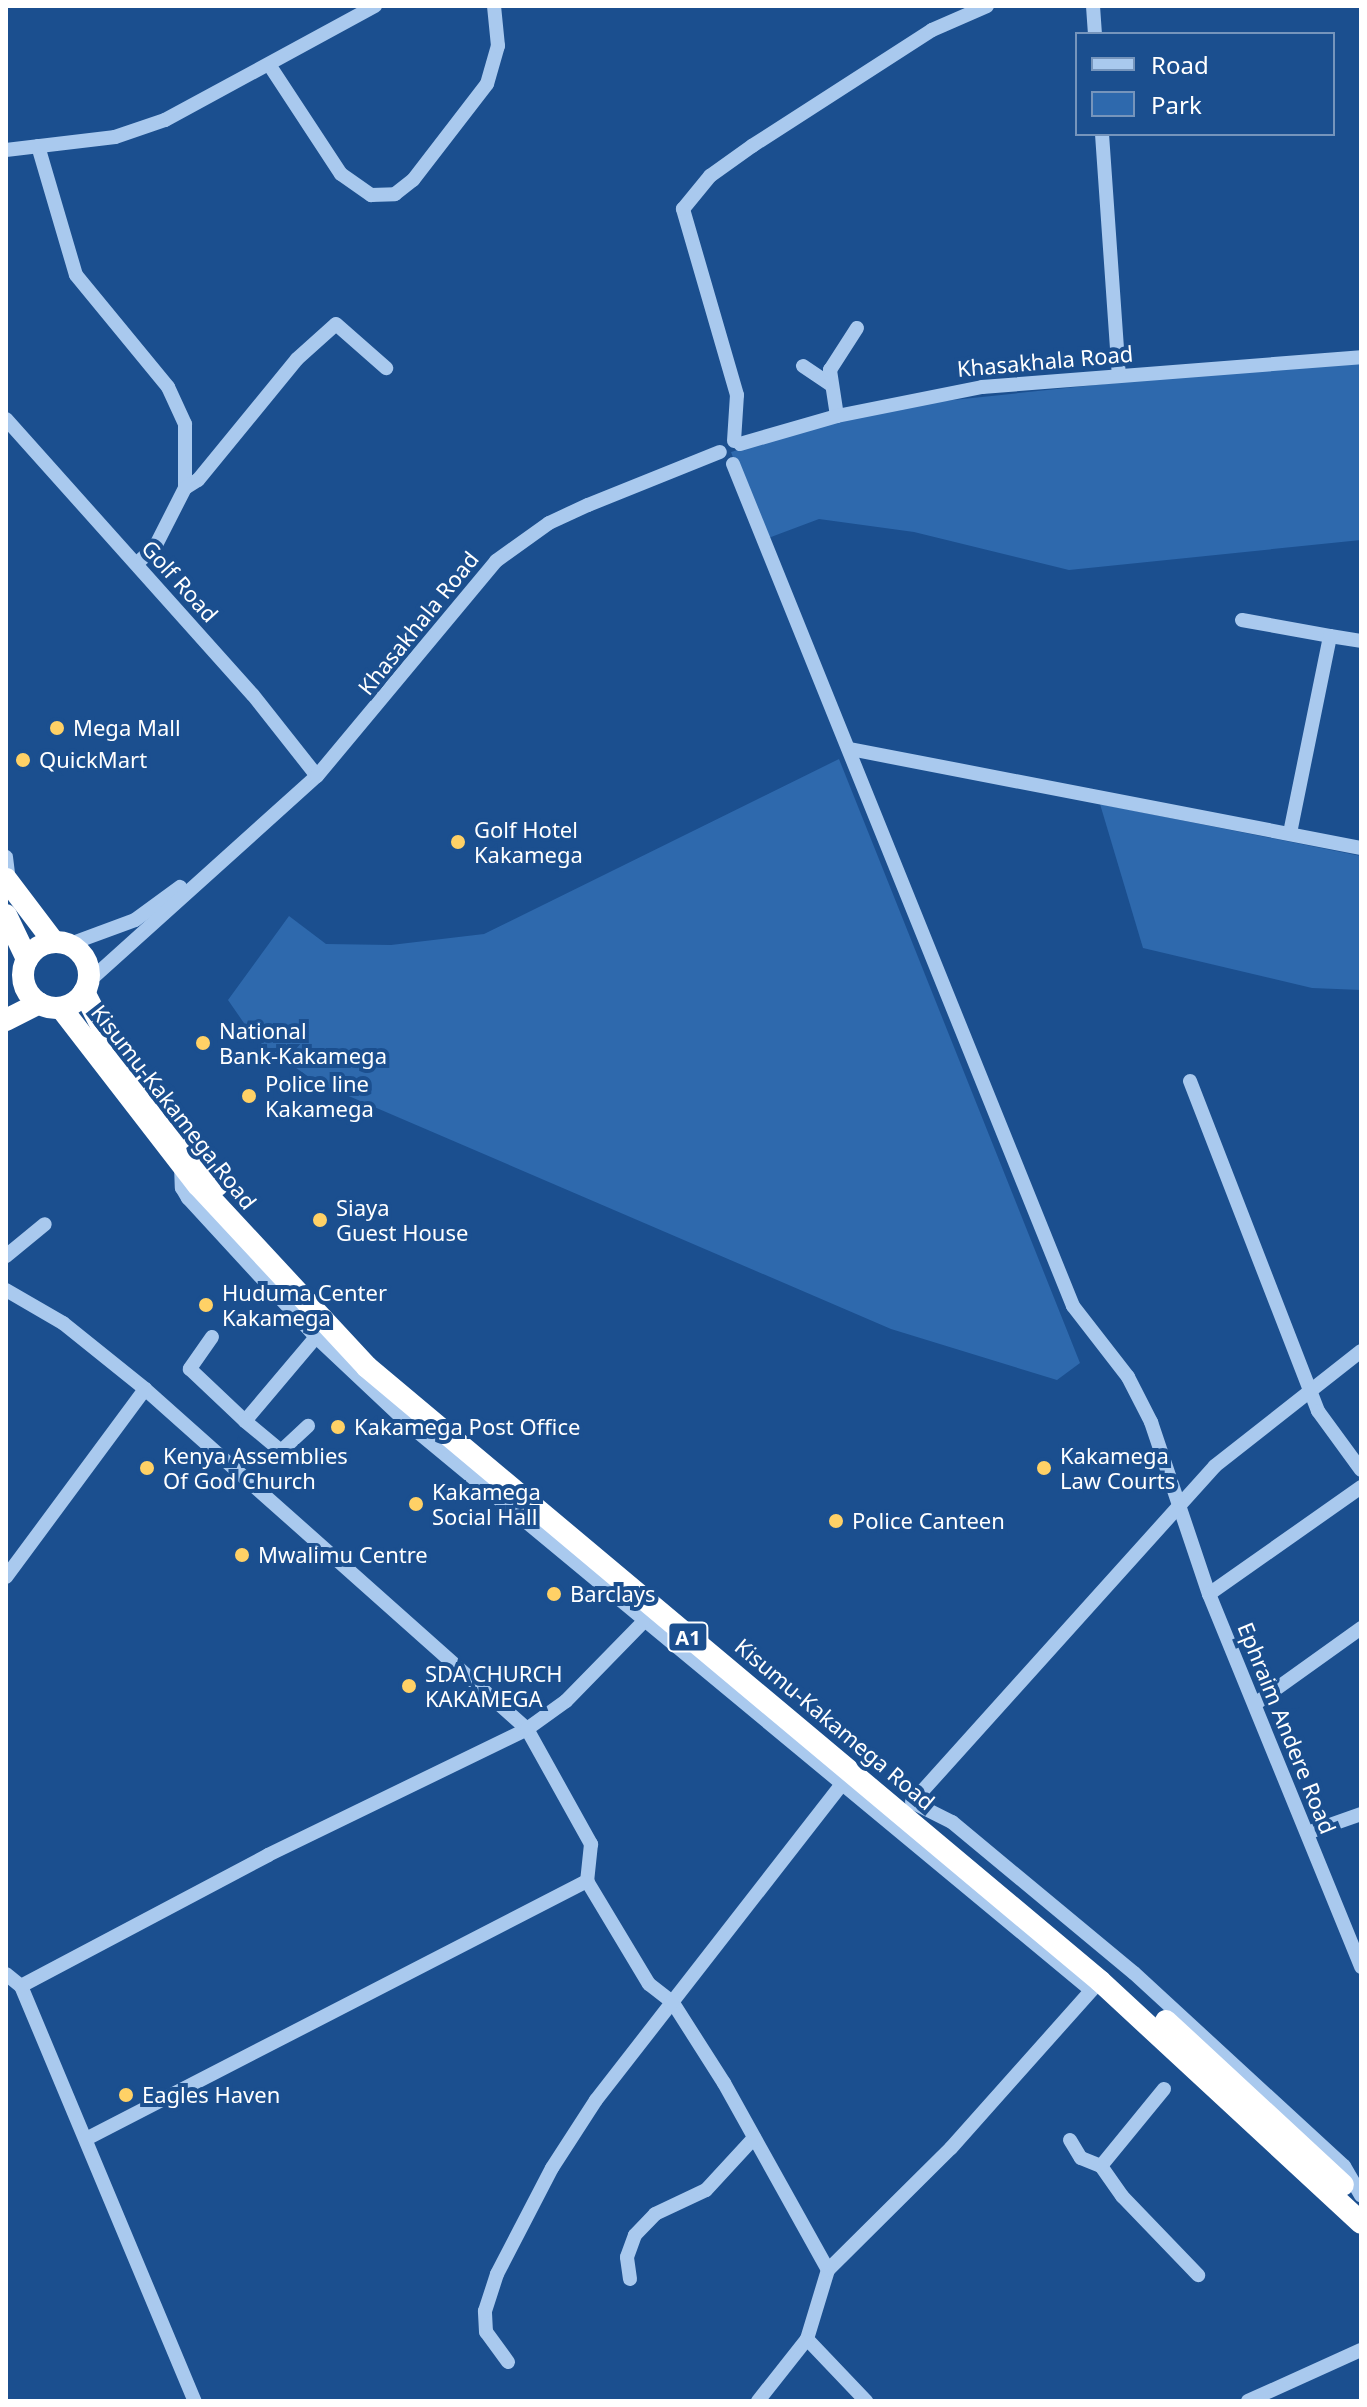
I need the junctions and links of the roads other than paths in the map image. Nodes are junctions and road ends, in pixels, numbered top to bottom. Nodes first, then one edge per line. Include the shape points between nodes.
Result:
1 (494, 6) edge
2 (987, 6) edge
3 (1093, 6) edge
4 (372, 7) edge
5 (1095, 32) edge
6 (270, 66) junction
7 (1102, 136) edge
8 (38, 146) junction
9 (6, 150) edge
10 (857, 328) dead end
11 (1361, 357) edge
12 (803, 366) dead end
13 (386, 368) dead end
14 (1119, 375) junction
15 (831, 385) junction
16 (837, 416) junction
17 (6, 419) edge
18 (737, 443) junction
19 (720, 452) junction
20 (733, 464) junction
21 (185, 488) junction
22 (136, 564) junction
23 (1242, 620) dead end
24 (1330, 636) junction
25 (1361, 641) edge
26 (850, 749) junction
27 (317, 776) junction
28 (1290, 833) junction
29 (1361, 848) edge
30 (229, 852) junction
31 (6, 857) edge
32 (7, 881) edge
33 (6, 915) edge
34 (62, 943) junction
35 (19, 971) edge
36 (86, 987) junction
37 (50, 1006) junction
38 (6, 1020) edge
39 (1190, 1081) dead end
40 (181, 1165) junction
41 (45, 1224) dead end
42 (6, 1256) edge
43 (6, 1290) edge
44 (212, 1337) dead end
45 (316, 1337) junction
46 (1361, 1351) edge
47 (145, 1389) junction
48 (1311, 1389) junction
49 (245, 1421) junction
50 (308, 1426) dead end
51 (1361, 1470) edge
52 (1361, 1487) edge
53 (1179, 1504) junction
54 (569, 1538) junction
55 (580, 1568) junction
56 (6, 1577) edge
57 (1209, 1594) junction
58 (643, 1622) junction
59 (1361, 1628) edge
60 (1255, 1704) junction
61 (527, 1729) junction
62 (842, 1784) junction
63 (912, 1802) junction
64 (1361, 1814) edge
65 (1307, 1833) junction
66 (587, 1881) junction
67 (1361, 1967) edge
68 (6, 1974) edge
69 (1095, 1985) junction
70 (21, 1986) junction
71 (673, 2003) junction
72 (1164, 2089) dead end
73 (754, 2138) junction
74 (86, 2139) junction
75 (1070, 2140) dead end
76 (1101, 2166) junction
77 (1361, 2195) edge
78 (1361, 2203) edge
79 (1361, 2223) edge
80 (828, 2270) junction
81 (1198, 2275) dead end
82 (630, 2279) dead end
83 (807, 2339) junction
84 (1361, 2350) edge
85 (1361, 2358) edge
86 (508, 2362) dead end
87 (1307, 2376) junction
88 (195, 2401) edge
89 (758, 2401) edge
90 (866, 2401) edge
91 (1248, 2401) edge

1 - 6 street via 498,46 487,84 413,180 395,194 371,195 341,174
2 - 18 street via 932,30 752,146 710,176 683,209 737,395
3 - 5 street
4 - 6 street
6 - 8 street via 139,130
7 - 14 street
8 - 9 street
8 - 21 street via 76,275 168,387 185,424
10 - 15 street via 830,370
11 - 14 street, Khasakhala Road
12 - 15 street
13 - 21 street via 336,324 297,359 198,480
14 - 16 street, Khasakhala Road via 950,392
15 - 16 street
16 - 18 street, Khasakhala Road
17 - 22 street, Golf Road
18 - 19 street, Khasakhala Road
18 - 20 street via 743,455
19 - 20 street
19 - 27 street, Khasakhala Road via 549,523 496,561
20 - 26 street, Ephraim Andere Road
21 - 22 street via 155,547
22 - 27 street, Golf Road
23 - 24 street
24 - 25 street
24 - 28 street
26 - 28 street
26 - 53 street, Ephraim Andere Road via 1073,1306 1139,1395
27 - 30 street, Khasakhala Road
28 - 29 street
30 - 34 street via 135,920
30 - 36 street
31 - 32 street
32 - 34 highway
33 - 35 highway
34 - 35 highway
34 - 36 highway via 86,960
35 - 37 highway via 26,990
36 - 37 highway
36 - 63 highway, Kisumu-Kakamega Road / A1 via 106,1035 209,1175 359,1339 561,1515
37 - 38 highway
37 - 40 highway, Kisumu-Kakamega Road / A1
39 - 48 street
40 - 45 street via 188,1198
40 - 54 highway, Kisumu-Kakamega Road / A1 via 367,1367
41 - 42 street
43 - 47 street via 63,1323
44 - 49 street via 190,1369
45 - 49 street
45 - 55 street via 413,1428
46 - 48 street
47 - 56 street
47 - 61 street
48 - 51 street via 1318,1411
48 - 53 street via 1240,1444
49 - 50 street via 281,1451
52 - 57 street
53 - 57 street, Ephraim Andere Road
53 - 63 street
54 - 55 street
54 - 69 highway, Kisumu-Kakamega Road / A1
55 - 58 street
57 - 60 street, Ephraim Andere Road
58 - 61 street via 566,1701
58 - 62 street
59 - 60 street
60 - 65 street, Ephraim Andere Road
61 - 66 street via 591,1844
61 - 70 street via 268,1855
62 - 69 street
62 - 71 street
63 - 77 street via 952,1822 1134,1973 1344,2166
63 - 78 highway, Kisumu-Kakamega Road / A1 via 1228,2074
64 - 65 street
65 - 67 street, Ephraim Andere Road
66 - 71 street via 649,1984
66 - 74 street
68 - 70 street
69 - 79 highway, Kisumu-Kakamega Road / A1
69 - 80 street via 951,2148
70 - 74 street
71 - 73 street
71 - 86 street via 560,2156 497,2274 484,2324 491,2344
72 - 76 street
73 - 80 street
73 - 82 street via 706,2190 655,2214 635,2235 627,2257
74 - 88 street
75 - 76 street via 1081,2158
76 - 81 street via 1122,2196
80 - 83 street
83 - 89 street
83 - 90 street
84 - 87 street
85 - 87 street
87 - 91 street

